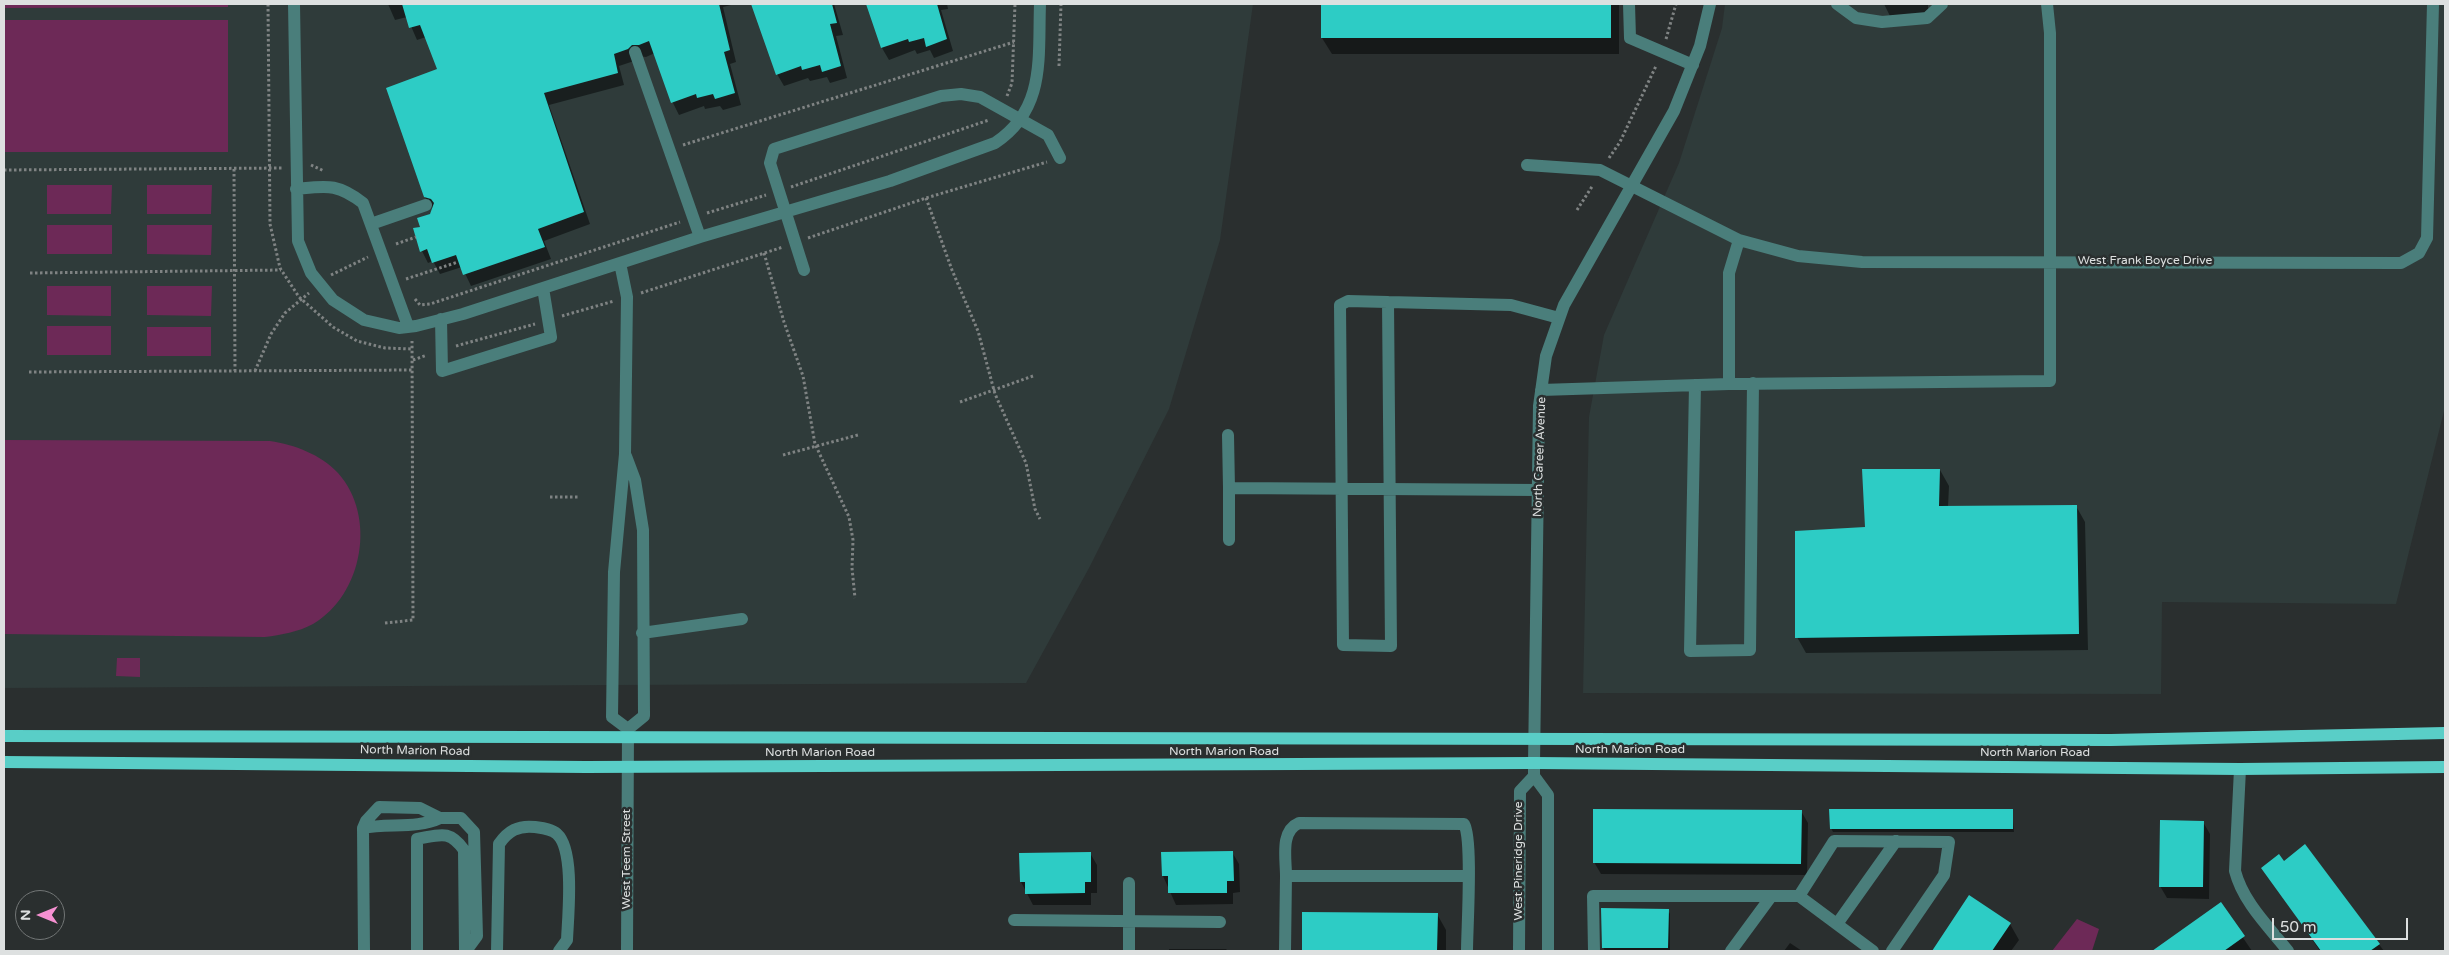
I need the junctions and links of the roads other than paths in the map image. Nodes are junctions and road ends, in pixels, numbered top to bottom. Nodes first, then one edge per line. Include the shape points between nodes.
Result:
1 (294, 4) edge
2 (1040, 4) edge
3 (1628, 4) edge
4 (1710, 4) edge
5 (1837, 4) edge
6 (1942, 4) edge
7 (2047, 4) edge
8 (2433, 4) edge
9 (635, 52) dead end
10 (1692, 65) junction
11 (1021, 120) junction
12 (1060, 158) road end
13 (1527, 165) dead end
14 (1631, 186) junction
15 (296, 189) junction
16 (426, 205) dead end
17 (786, 213) junction
18 (371, 224) junction
19 (700, 237) junction
20 (1740, 240) junction
21 (2050, 261) junction
22 (620, 263) junction
23 (804, 270) dead end
24 (543, 288) junction
25 (1388, 302) junction
26 (1559, 318) junction
27 (441, 319) junction
28 (408, 326) junction
29 (1730, 384) junction
30 (1753, 384) junction
31 (1695, 385) junction
32 (1542, 390) junction
33 (1228, 435) dead end
34 (625, 454) junction
35 (1229, 488) junction
36 (1341, 488) junction
37 (1390, 488) junction
38 (1538, 490) junction
39 (1229, 540) dead end
40 (742, 619) dead end
41 (642, 633) junction
42 (628, 733) junction
43 (2445, 733) edge
44 (4, 736) edge
45 (1534, 739) junction
46 (4, 762) edge
47 (628, 766) junction
48 (2445, 767) edge
49 (2240, 769) junction
50 (1534, 770) junction
51 (440, 818) junction
52 (363, 828) junction
53 (1896, 841) junction
54 (1286, 876) junction
55 (1468, 876) junction
56 (1129, 883) dead end
57 (1799, 896) junction
58 (1770, 898) junction
59 (1014, 920) dead end
60 (1129, 921) junction
61 (1220, 922) dead end
62 (1837, 924) junction
63 (2281, 949) edge
64 (364, 951) edge
65 (417, 951) edge
66 (465, 951) edge
67 (497, 951) edge
68 (559, 951) edge
69 (627, 951) edge
70 (1129, 951) edge
71 (1285, 951) edge
72 (1467, 951) edge
73 (1519, 951) edge
74 (1548, 951) edge
75 (1594, 951) edge
76 (1731, 951) edge
77 (1873, 951) edge
78 (1892, 951) edge

1 - 15 street
2 - 11 street via 1037,80 1033,98
3 - 10 street via 1630,38
4 - 10 street, North Career Avenue
5 - 6 street via 1856,18 1882,22 1927,18
7 - 21 street via 2050,33
8 - 21 street, West Frank Boyce Drive via 2427,238 2419,253 2401,263
9 - 19 street
10 - 14 street, North Career Avenue via 1674,111
11 - 12 street via 1048,135
11 - 17 street via 995,143 890,181
11 - 17 street via 980,97 942,96 774,149 770,163
13 - 14 street, West Frank Boyce Drive via 1601,171
14 - 20 street, West Frank Boyce Drive
14 - 26 street, North Career Avenue
15 - 18 street via 328,186 346,191 363,203
15 - 28 street via 298,242 318,282 333,300 364,320 399,328
16 - 18 street
17 - 19 street
17 - 23 street
18 - 28 street
19 - 22 street
20 - 21 street, West Frank Boyce Drive via 1798,256 1862,262
20 - 29 street via 1729,273
21 - 30 street via 2050,381
22 - 24 street
22 - 34 street via 627,297
24 - 27 street
24 - 27 street via 551,337 442,371
25 - 26 street via 1511,305
25 - 36 street via 1348,301 1340,305
25 - 37 street
26 - 32 street, North Career Avenue via 1546,356
27 - 28 street
29 - 30 street
29 - 31 street
30 - 31 street via 1750,650 1690,651
31 - 32 street
32 - 38 street, North Career Avenue
33 - 35 street
34 - 41 street via 635,480 643,530
34 - 42 street via 614,572 612,718
35 - 36 street
35 - 39 street
36 - 37 street
36 - 37 street via 1343,645 1391,646
37 - 38 street
38 - 45 street, North Career Avenue
40 - 41 street
41 - 42 street via 644,716
42 - 44 main road, North Marion Road
42 - 45 main road, North Marion Road
42 - 47 street, West Teem Street
43 - 45 main road, North Marion Road via 2111,740
45 - 50 street, North Career Avenue
46 - 47 main road, North Marion Road
47 - 50 main road, North Marion Road
47 - 69 street, West Teem Street
48 - 49 main road, North Marion Road
49 - 50 main road, North Marion Road
49 - 63 street via 2235,871 2245,896
50 - 73 street, West Pineridge Drive via 1520,790
50 - 74 street via 1548,795
51 - 52 street via 428,824
51 - 52 street via 420,808 379,807
51 - 66 street via 461,818 474,832 477,936
52 - 64 street
53 - 57 street via 1834,841
53 - 62 street
53 - 78 street via 1949,842 1944,875
54 - 55 street
54 - 55 street via 1286,837 1292,826 1299,823 1428,822 1464,824 1469,840
54 - 71 street
55 - 72 street
56 - 60 street
57 - 58 street
57 - 62 street
58 - 75 street via 1593,896
58 - 76 street
59 - 60 street
60 - 61 street
60 - 70 street
62 - 77 street
65 - 66 street via 417,839 446,834 456,838 464,850
67 - 68 street via 500,844 507,833 531,827 557,834 566,849 567,940

